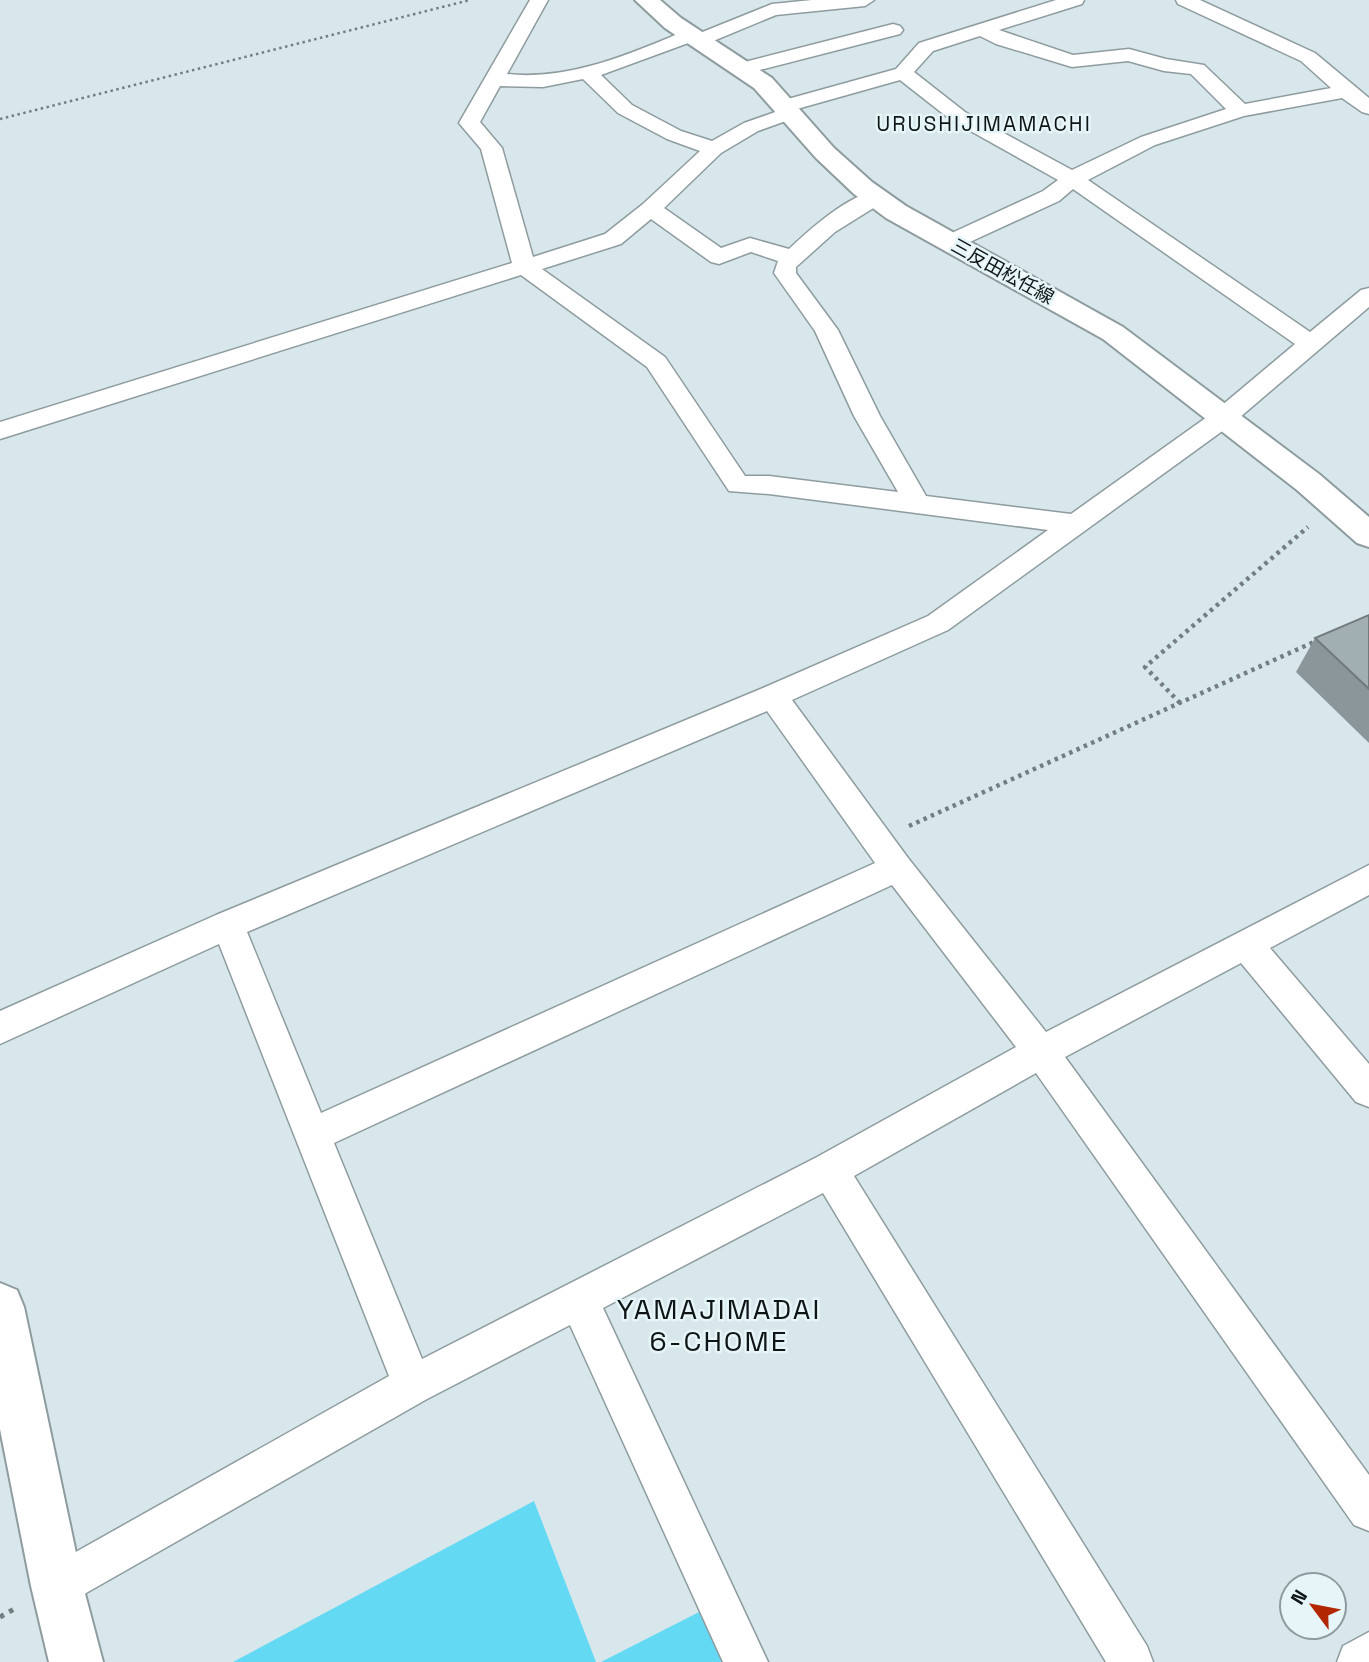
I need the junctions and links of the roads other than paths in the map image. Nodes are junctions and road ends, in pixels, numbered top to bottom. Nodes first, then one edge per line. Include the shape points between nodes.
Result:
1 (539, 0) edge
2 (646, 0) edge
3 (865, 0) edge
4 (1075, 0) edge
5 (1185, 0) edge
6 (892, 30) junction
7 (983, 30) junction
8 (695, 37) junction
9 (926, 47) junction
10 (744, 68) junction
11 (587, 72) junction
12 (902, 73) junction
13 (495, 79) junction
14 (1346, 91) junction
15 (1369, 108) edge
16 (787, 110) junction
17 (1240, 111) junction
18 (714, 149) junction
19 (1072, 179) junction
20 (875, 197) junction
21 (651, 209) junction
22 (951, 242) junction
23 (793, 258) junction
24 (525, 267) junction
25 (1369, 295) edge
26 (1311, 344) junction
27 (1223, 418) junction
28 (0, 431) edge
29 (918, 504) junction
30 (1075, 524) junction
31 (1369, 535) edge
32 (773, 696) junction
33 (887, 854) junction
34 (1369, 879) edge
35 (228, 925) junction
36 (1246, 944) junction
37 (0, 1028) edge
38 (1041, 1052) junction
39 (1369, 1090) edge
40 (313, 1134) junction
41 (831, 1170) junction
42 (579, 1300) junction
43 (0, 1307) edge
44 (413, 1385) junction
45 (1369, 1510) edge
46 (57, 1586) junction
47 (1369, 1654) edge
48 (76, 1662) edge
49 (746, 1662) edge
50 (1130, 1662) edge
51 (1359, 1662) edge

1 - 13 street
2 - 8 main road, 三反田松任線
3 - 6 street
3 - 8 street via 772,10
4 - 7 street
5 - 14 street via 1308,57
6 - 9 street
6 - 10 street
7 - 9 street
7 - 17 street via 1072,61 1129,55 1197,69
8 - 10 main road, 三反田松任線
8 - 11 street
9 - 12 street
10 - 16 main road, 三反田松任線
11 - 13 street via 515,83
11 - 18 street via 625,109 674,135
12 - 16 street
12 - 19 street via 958,116
13 - 24 street via 469,123 491,148
14 - 15 street
14 - 17 street
16 - 18 street
16 - 20 main road, 三反田松任線 via 825,153
17 - 19 street via 1148,141
18 - 21 street
19 - 22 street via 1051,196
19 - 26 street
20 - 22 main road, 三反田松任線
20 - 23 street via 839,216
21 - 23 street via 719,257 750,245
21 - 24 street via 613,239
22 - 27 main road, 三反田松任線 via 1113,333
23 - 29 street via 785,273 826,330 867,416
24 - 28 street
24 - 29 street via 656,362 738,485
25 - 26 street
26 - 27 street
27 - 30 street
27 - 31 main road, 三反田松任線
29 - 30 street
30 - 32 street via 937,622
32 - 33 street
32 - 35 street
33 - 38 street
33 - 40 street
34 - 36 street
35 - 37 street
35 - 40 street
36 - 38 street
36 - 39 street
38 - 41 street
38 - 45 street
40 - 44 street
41 - 42 street
41 - 50 street
42 - 44 street
42 - 49 street
43 - 46 main road
44 - 46 street
46 - 48 main road
47 - 51 street

